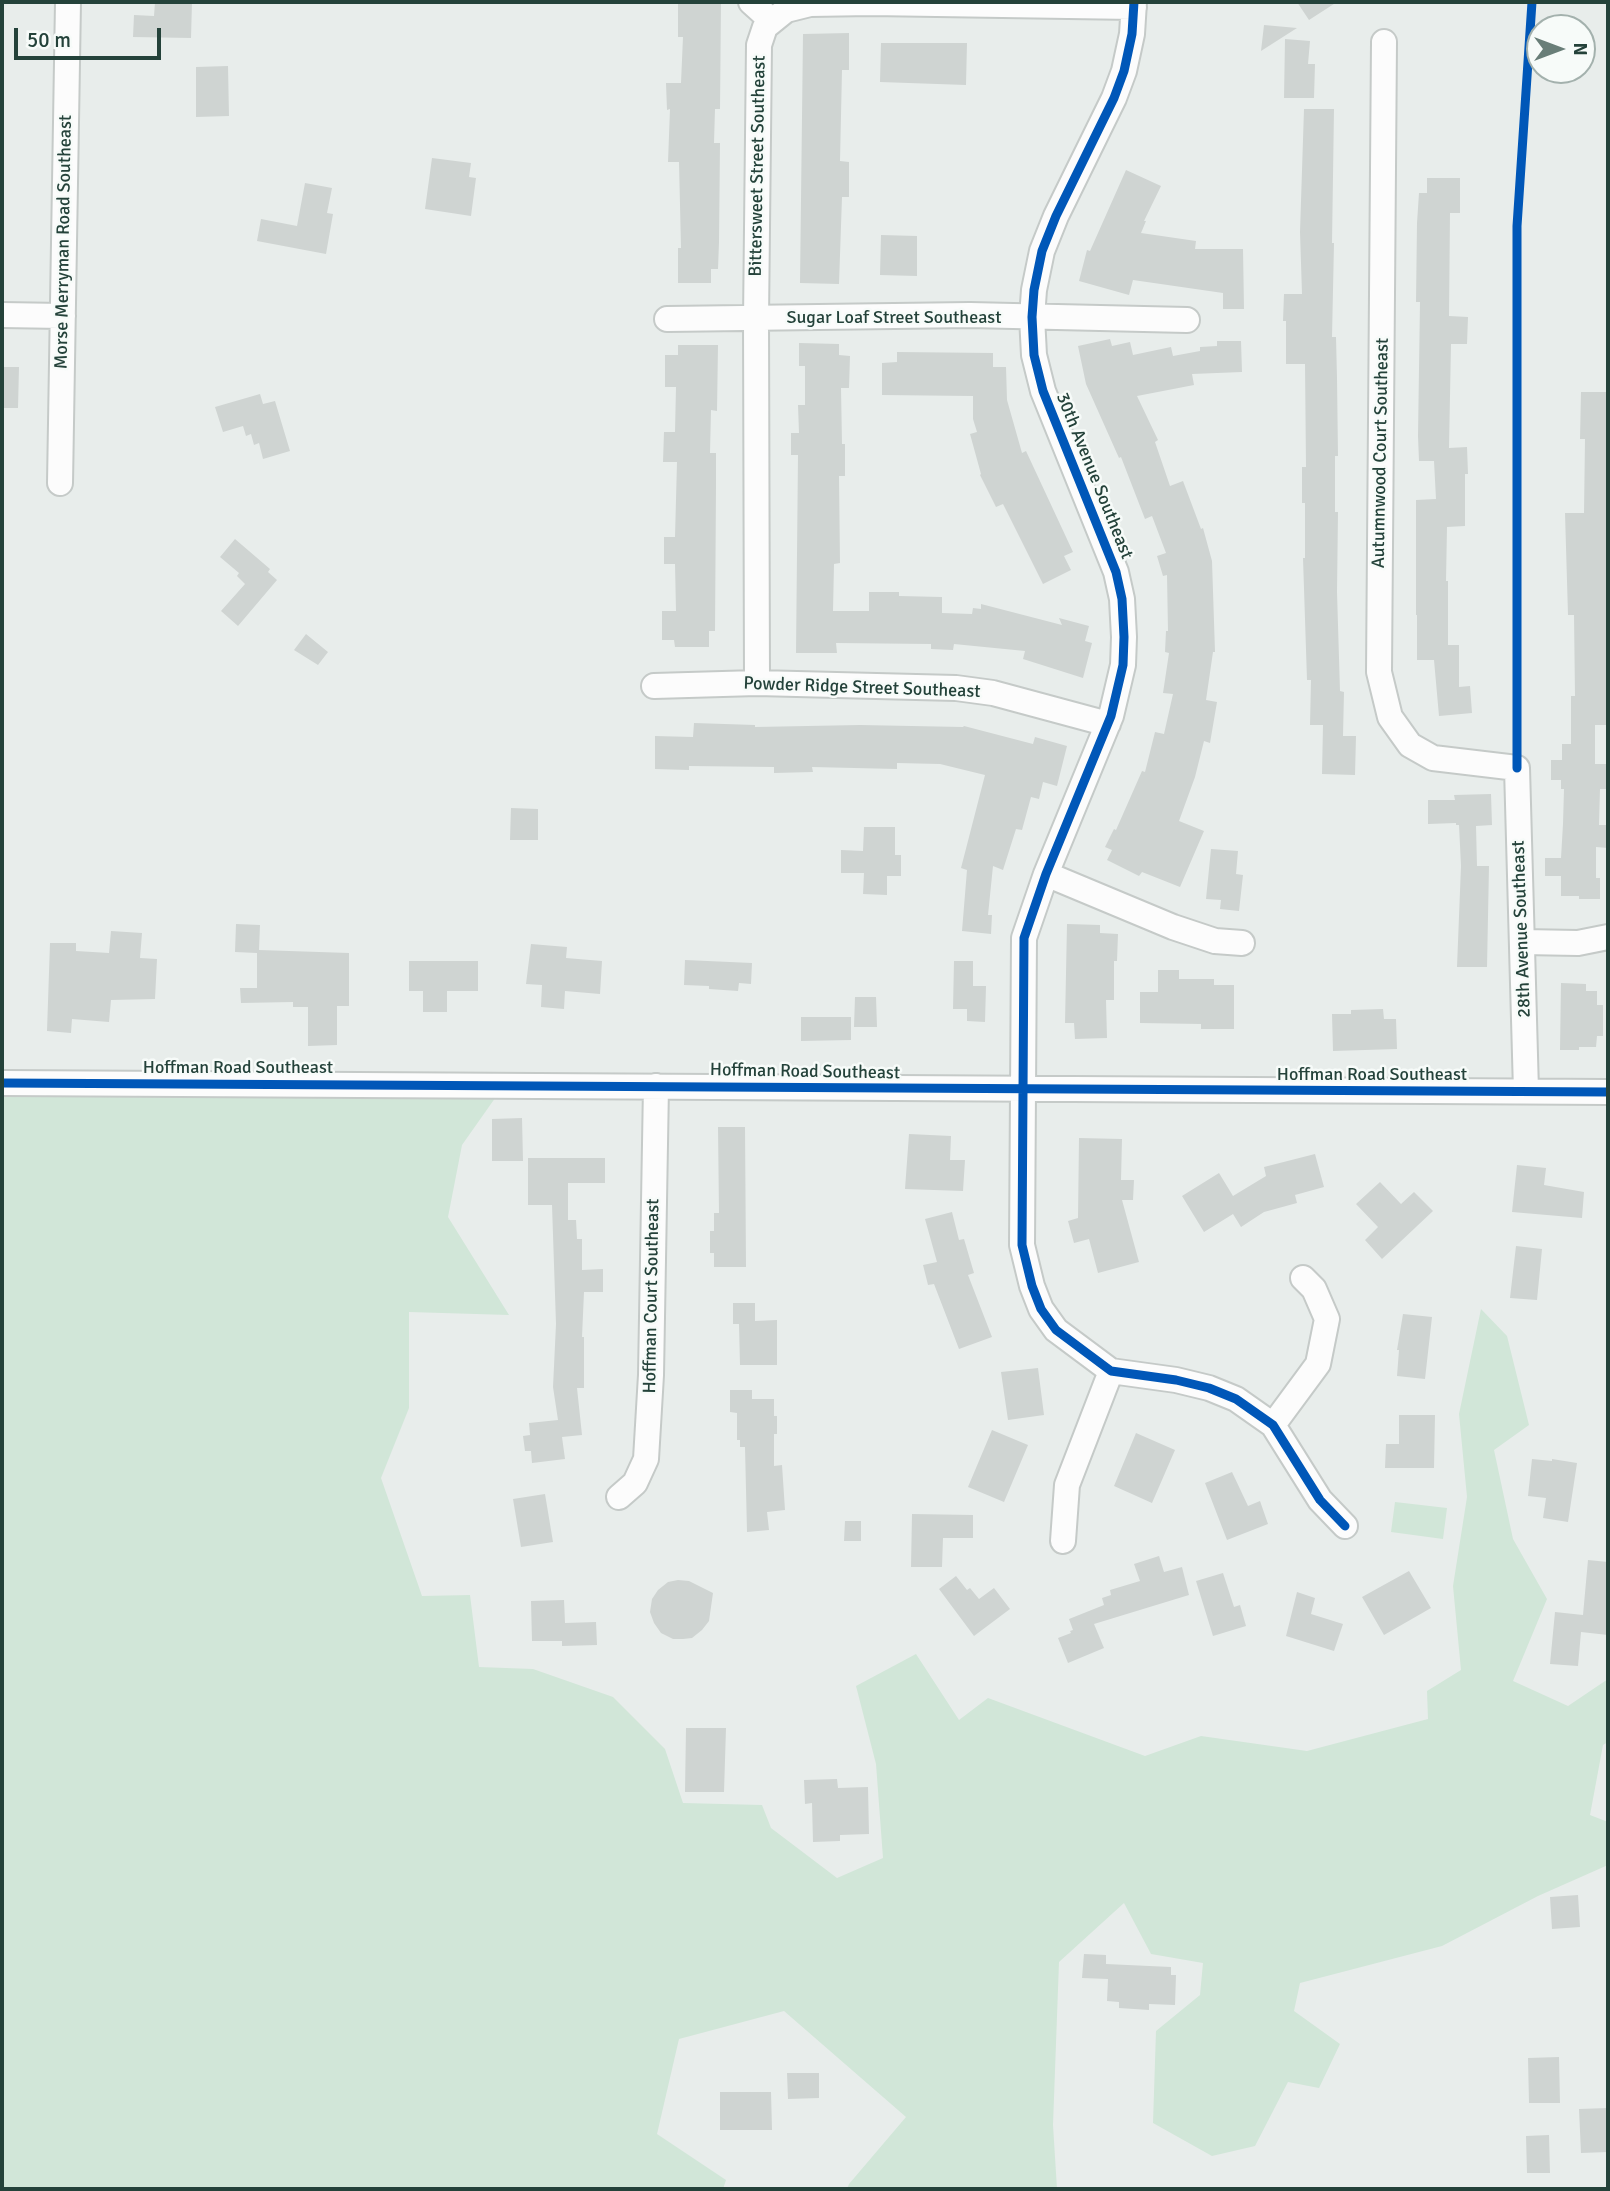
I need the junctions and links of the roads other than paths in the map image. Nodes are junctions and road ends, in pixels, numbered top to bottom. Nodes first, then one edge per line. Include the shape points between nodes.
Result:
1 (68, 2) edge
2 (751, 2) edge
3 (1134, 4) edge
4 (771, 20) junction
5 (1384, 41) dead end
6 (2, 315) edge
7 (63, 316) junction
8 (1032, 317) junction
9 (667, 319) dead end
10 (756, 319) junction
11 (1187, 320) dead end
12 (61, 483) dead end
13 (757, 683) junction
14 (654, 685) dead end
15 (1108, 724) junction
16 (1517, 768) joint
17 (1046, 874) junction
18 (1608, 937) edge
19 (1523, 942) junction
20 (1242, 943) dead end
21 (2, 1083) edge
22 (656, 1086) junction
23 (1022, 1090) junction
24 (1526, 1091) junction
25 (1608, 1092) edge
26 (1303, 1278) dead end
27 (1111, 1371) junction
28 (1273, 1425) junction
29 (619, 1497) dead end
30 (1345, 1526) dead end
31 (1063, 1541) dead end

1 - 7 street, Morse Merryman Road Southeast
2 - 4 street
3 - 4 street via 810,4 786,10
3 - 8 street, 30th Avenue Southeast via 1121,80 1042,251
4 - 10 street, Bittersweet Street Southeast via 759,45
5 - 16 street, Autumnwood Court Southeast via 1379,672 1390,717 1410,745 1433,758
6 - 7 street
7 - 12 street, Morse Merryman Road Southeast
8 - 10 street, Sugar Loaf Street Southeast
8 - 11 street, Sugar Loaf Street Southeast
8 - 15 street, 30th Avenue Southeast via 1034,355 1043,391 1103,536 1122,599 1122,665
9 - 10 street, Sugar Loaf Street Southeast
10 - 13 street, Bittersweet Street Southeast
13 - 14 street, Powder Ridge Street Southeast
13 - 15 street, Powder Ridge Street Southeast via 956,688 993,693
15 - 17 street, 30th Avenue Southeast
16 - 19 street, 28th Avenue Southeast
17 - 20 street via 1172,927 1215,941
17 - 23 street, 30th Avenue Southeast via 1024,937
18 - 19 street via 1578,943
19 - 24 street, 28th Avenue Southeast
21 - 22 street, Hoffman Road Southeast
22 - 23 street, Hoffman Road Southeast
22 - 29 street, Hoffman Court Southeast via 646,1459 635,1483
23 - 24 street, Hoffman Road Southeast
23 - 27 street, 30th Avenue Southeast via 1022,1245 1032,1286 1056,1330
24 - 25 street, Hoffman Road Southeast
26 - 28 street via 1314,1289 1327,1319 1318,1364
27 - 28 street via 1209,1388 1236,1399
27 - 31 street via 1067,1485
28 - 30 street via 1320,1500

